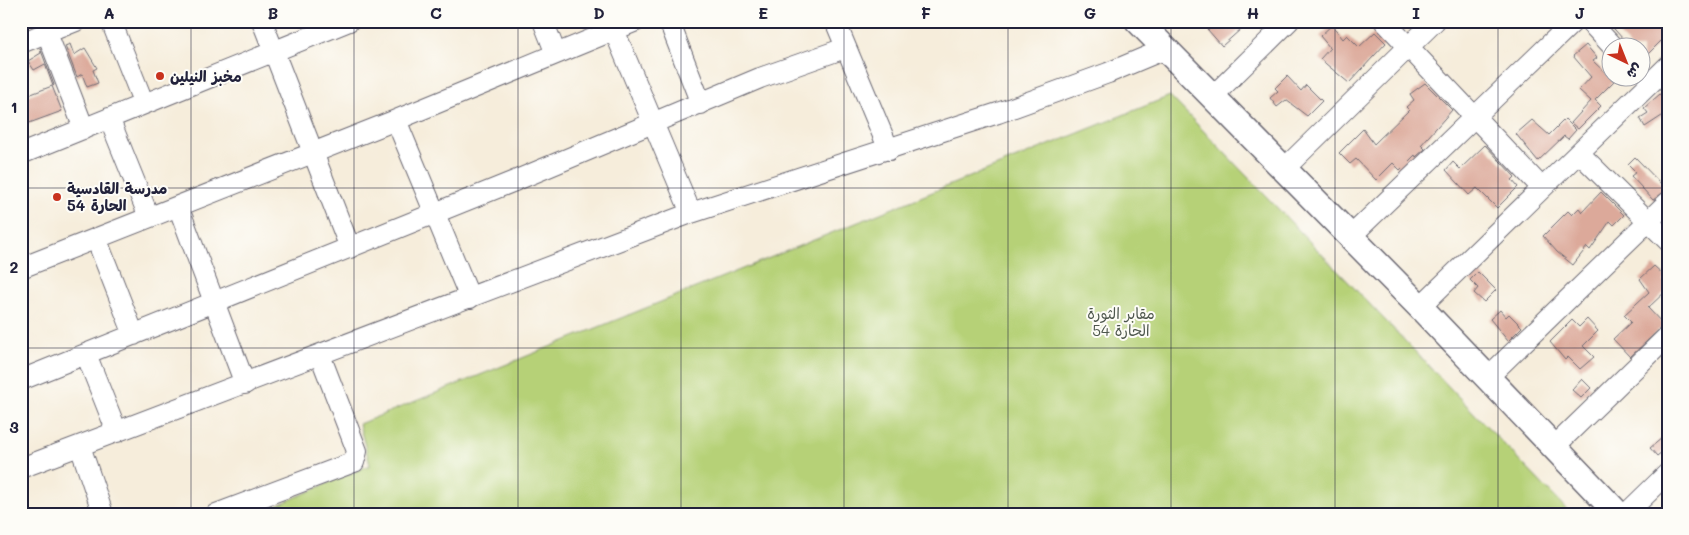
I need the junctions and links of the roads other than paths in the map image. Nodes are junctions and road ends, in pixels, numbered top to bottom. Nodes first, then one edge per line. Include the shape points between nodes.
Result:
1 (76, 21) edge
2 (111, 21) edge
3 (262, 21) edge
4 (349, 21) edge
5 (543, 21) edge
6 (636, 21) edge
7 (669, 21) edge
8 (835, 21) edge
9 (1289, 21) edge
10 (1384, 21) edge
11 (1435, 21) edge
12 (1574, 21) edge
13 (1589, 21) edge
14 (1140, 22) edge
15 (614, 30) junction
16 (47, 33) junction
17 (1605, 38) edge
18 (21, 43) edge
19 (1409, 47) junction
20 (845, 48) junction
21 (1165, 49) junction
22 (274, 52) junction
23 (556, 54) junction
24 (1668, 66) edge
25 (1652, 76) edge
26 (1639, 88) edge
27 (1212, 97) junction
28 (144, 104) junction
29 (700, 104) junction
30 (1476, 117) junction
31 (109, 118) junction
32 (396, 120) junction
33 (652, 122) junction
34 (84, 129) junction
35 (888, 150) junction
36 (313, 152) junction
37 (1579, 153) junction
38 (21, 154) edge
39 (1284, 169) junction
40 (1542, 188) junction
41 (1668, 202) edge
42 (178, 206) junction
43 (435, 213) junction
44 (691, 213) junction
45 (149, 217) junction
46 (1648, 221) junction
47 (1350, 236) junction
48 (96, 238) junction
49 (1668, 241) edge
50 (350, 248) junction
51 (21, 268) edge
52 (470, 298) junction
53 (215, 303) junction
54 (1420, 307) junction
55 (134, 335) junction
56 (1668, 336) edge
57 (86, 354) junction
58 (320, 355) junction
59 (1487, 378) junction
60 (21, 380) edge
61 (245, 384) junction
62 (117, 432) junction
63 (80, 446) junction
64 (1555, 446) junction
65 (21, 468) edge
66 (1668, 473) edge
67 (102, 514) edge
68 (216, 514) edge
69 (1618, 514) edge
70 (1626, 514) edge

1 - 16 street
2 - 28 street
3 - 22 street
4 - 22 street
5 - 23 street
6 - 15 street
7 - 29 street
8 - 20 street
9 - 27 street
10 - 19 street
11 - 19 street
12 - 30 street
13 - 17 street
14 - 21 main road
15 - 23 street
15 - 33 street
16 - 18 street
16 - 34 street
19 - 30 street
19 - 39 street
20 - 29 street via 760,78
20 - 35 street
21 - 27 main road
21 - 35 street via 998,113
22 - 28 street
22 - 36 street
23 - 32 street
24 - 25 street
26 - 37 street
27 - 39 main road
28 - 31 street
29 - 33 street
30 - 40 street
30 - 47 street
31 - 34 street
31 - 45 street
32 - 36 street
32 - 43 street
33 - 43 street
33 - 44 street
34 - 38 street
35 - 44 street
36 - 42 street
36 - 50 street
37 - 40 street
37 - 46 street
39 - 47 main road
40 - 54 street
41 - 46 street
42 - 45 street
42 - 53 street
43 - 50 street
43 - 52 street
44 - 52 street
45 - 48 street
46 - 49 street
46 - 59 street
47 - 54 main road
48 - 51 street
48 - 55 street
50 - 53 street
52 - 58 street
53 - 55 street
53 - 61 street
54 - 59 main road
55 - 57 street
56 - 64 street
57 - 60 street
57 - 62 street
58 - 61 street
58 - 68 street via 357,451 354,462
59 - 64 main road
61 - 62 street
62 - 63 street
63 - 65 street
63 - 67 street
64 - 69 main road
66 - 70 street

